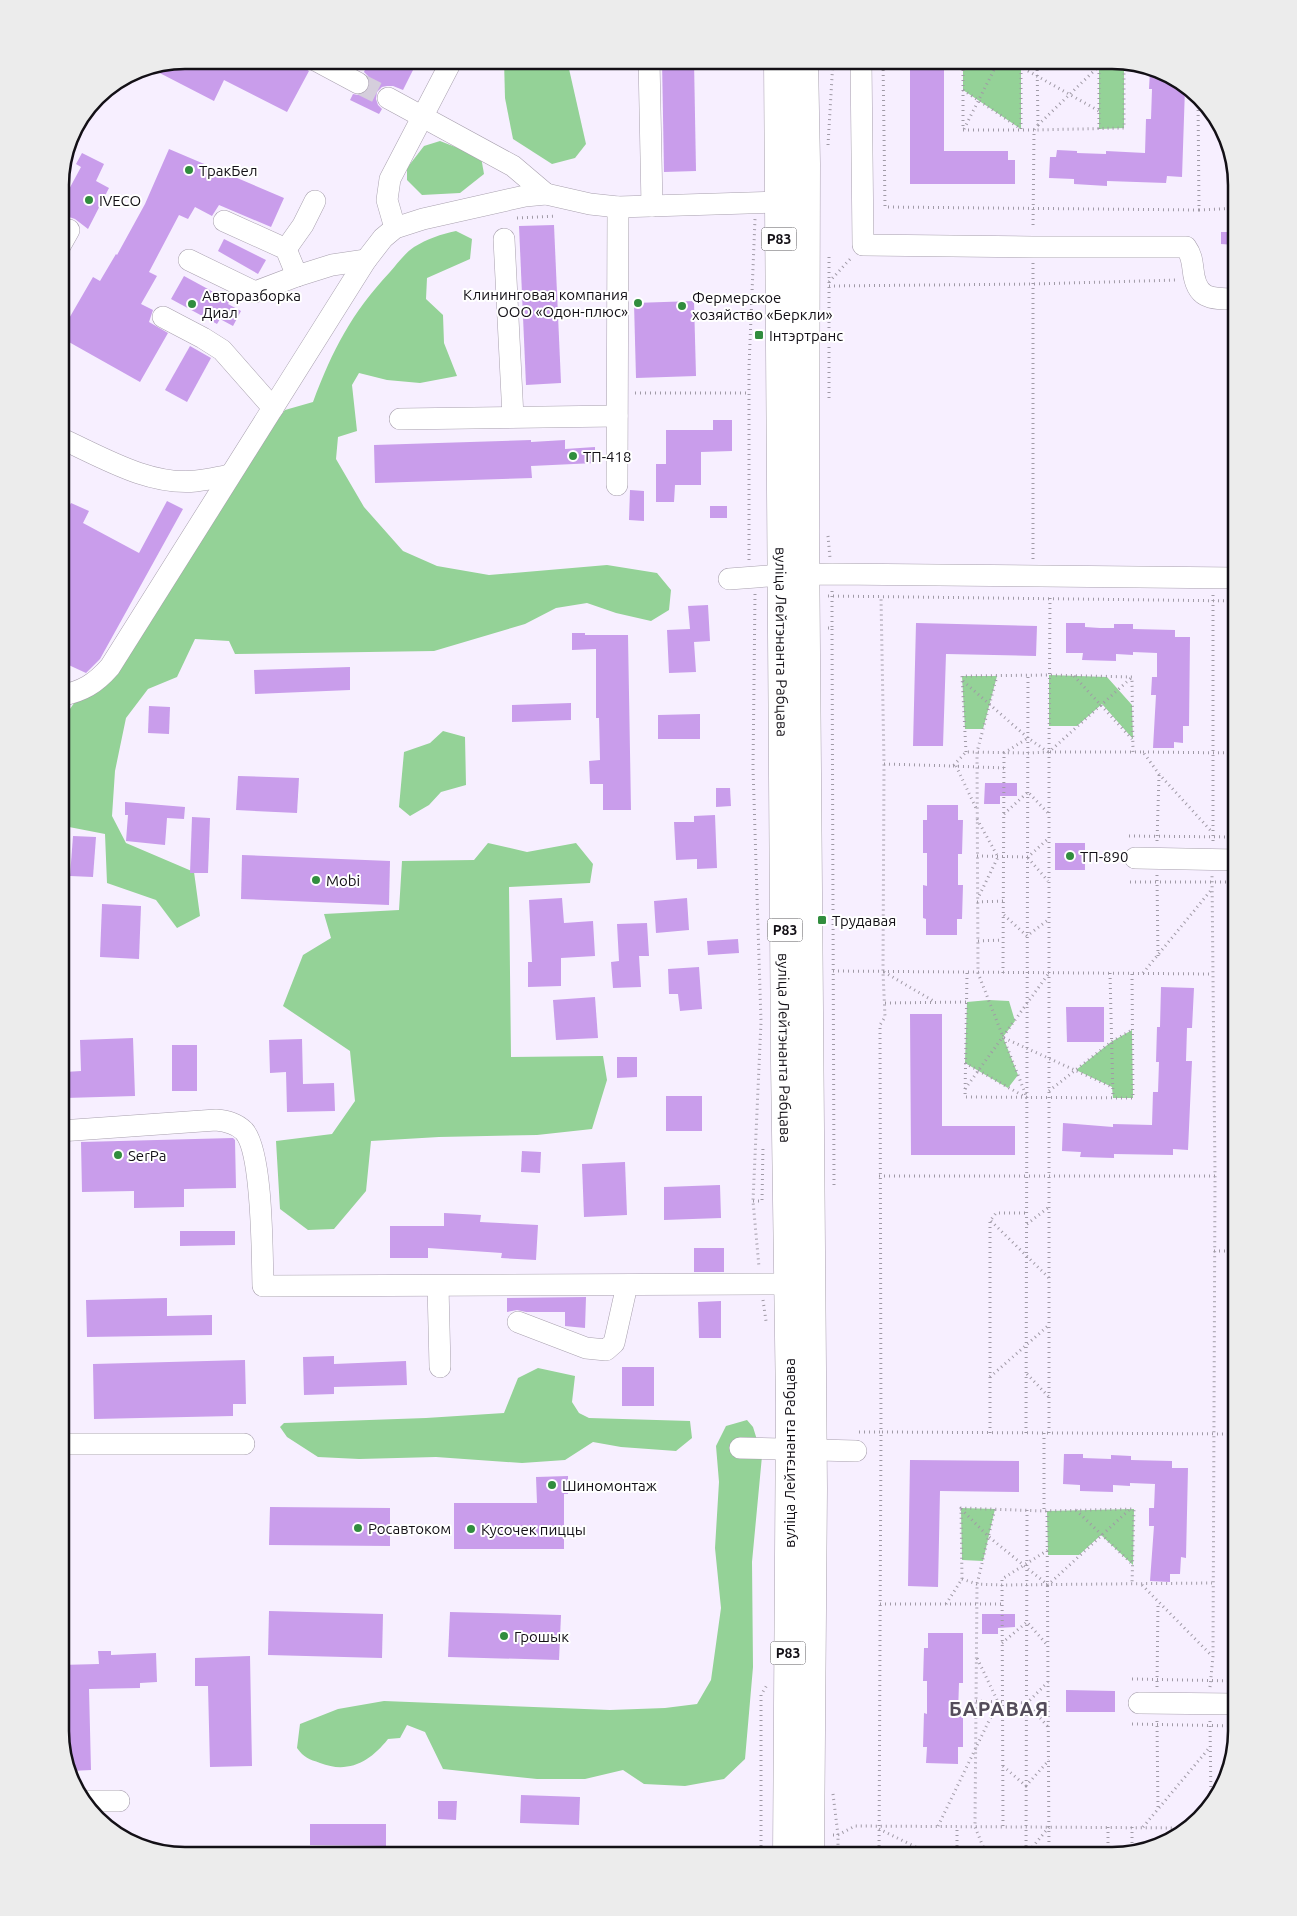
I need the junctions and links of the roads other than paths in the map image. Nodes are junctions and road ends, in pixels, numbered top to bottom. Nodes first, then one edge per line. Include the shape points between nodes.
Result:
1 (332, 69) edge
2 (448, 69) edge
3 (650, 69) edge
4 (777, 69) edge
5 (804, 69) edge
6 (861, 69) edge
7 (358, 83) tunnel mouth
8 (388, 98) tunnel mouth
9 (423, 118) junction
10 (546, 194) junction
11 (315, 200) dead end
12 (767, 202) junction
13 (652, 206) junction
14 (618, 207) junction
15 (224, 221) dead end
16 (394, 228) junction
17 (504, 239) dead end
18 (286, 250) junction
19 (189, 260) dead end
20 (366, 260) junction
21 (297, 276) junction
22 (1228, 299) edge
23 (163, 317) dead end
24 (273, 408) junction
25 (617, 416) junction
26 (513, 417) junction
27 (400, 419) dead end
28 (69, 442) edge
29 (230, 475) junction
30 (617, 484) dead end
31 (807, 574) junction
32 (1228, 578) edge
33 (729, 579) dead end
34 (69, 693) edge
35 (1135, 858) dead end
36 (1228, 860) edge
37 (69, 1129) edge
38 (788, 1284) junction
39 (627, 1285) junction
40 (438, 1286) junction
41 (518, 1322) dead end
42 (440, 1367) dead end
43 (856, 1441) road end
44 (69, 1444) edge
45 (244, 1444) dead end
46 (740, 1448) dead end
47 (801, 1449) junction
48 (1139, 1703) dead end
49 (1228, 1704) edge
50 (92, 1801) edge
51 (119, 1801) dead end
52 (787, 1847) edge
53 (810, 1847) edge

1 - 7 street
2 - 9 street
3 - 13 street
4 - 12 highway, вуліца Лейтэнанта Рабцава / Р83
5 - 31 highway, вуліца Лейтэнанта Рабцава / Р83
6 - 22 street via 863,245 1186,246 1191,253 1194,279 1200,291 1211,299
8 - 9 street
9 - 10 street via 513,166
9 - 16 street via 390,179 388,200
10 - 14 street
10 - 16 street via 423,218
11 - 18 street
12 - 13 street
12 - 31 highway, вуліца Лейтэнанта Рабцава / Р83
13 - 14 street
14 - 25 street
15 - 18 street
16 - 20 street
17 - 26 street
18 - 21 street
19 - 21 street via 255,292
20 - 21 street via 332,265
20 - 24 street
23 - 24 street via 222,350
24 - 29 street
25 - 26 street
25 - 30 street
26 - 27 street
28 - 29 street via 140,474 173,481 195,482
29 - 34 street via 110,667 98,680
31 - 32 street
31 - 33 street
31 - 38 highway, вуліца Лейтэнанта Рабцава / Р83
31 - 47 highway, вуліца Лейтэнанта Рабцава / Р83
35 - 36 street
37 - 40 street via 216,1120 232,1122 252,1145 260,1206 263,1286
38 - 39 street
38 - 47 highway, вуліца Лейтэнанта Рабцава / Р83
39 - 40 street
39 - 41 street via 614,1343 606,1350 586,1348
40 - 42 street
43 - 47 street
44 - 45 street
46 - 47 street
47 - 52 highway, вуліца Лейтэнанта Рабцава / Р83
47 - 53 highway, вуліца Лейтэнанта Рабцава / Р83
48 - 49 street
50 - 51 street

